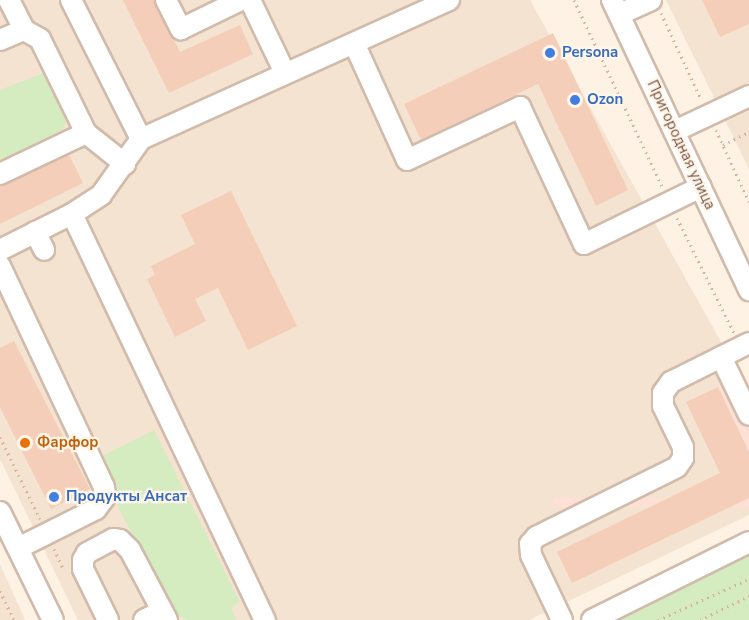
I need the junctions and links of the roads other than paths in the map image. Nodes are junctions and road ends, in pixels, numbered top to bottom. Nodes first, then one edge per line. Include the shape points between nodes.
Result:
1 (9, 0) edge
2 (71, 0) edge
3 (166, 0) edge
4 (242, 0) edge
5 (250, 0) edge
6 (448, 0) edge
7 (651, 0) edge
8 (616, 7) edge
9 (24, 30) junction
10 (0, 40) edge
11 (354, 43) junction
12 (285, 74) junction
13 (749, 96) edge
14 (675, 131) junction
15 (86, 134) junction
16 (141, 139) junction
17 (125, 164) junction
18 (0, 174) edge
19 (700, 187) junction
20 (72, 214) junction
21 (35, 232) junction
22 (0, 250) edge
23 (44, 250) dead end
24 (0, 266) edge
25 (749, 290) edge
26 (745, 345) edge
27 (721, 357) junction
28 (749, 415) edge
29 (0, 512) edge
30 (749, 542) edge
31 (18, 548) junction
32 (164, 615) edge
33 (53, 620) edge
34 (108, 620) edge
35 (144, 620) edge
36 (265, 620) edge
37 (562, 620) edge
38 (592, 620) edge

1 - 9 street
2 - 16 street
3 - 4 street via 181,29
5 - 12 street
6 - 11 street
7 - 8 street
8 - 14 street, Пригородная улица
9 - 10 street
9 - 15 street via 40,39
11 - 12 street
11 - 19 street via 407,160 520,107 584,244
12 - 16 street
13 - 14 street
14 - 19 street, Пригородная улица
15 - 17 street
15 - 18 street
16 - 17 street
17 - 20 street via 101,195
19 - 25 street, Пригородная улица
20 - 21 street
20 - 36 street
21 - 22 street
21 - 23 street
24 - 31 street via 104,487 105,497 96,509
26 - 27 street
27 - 28 street
27 - 37 street via 671,382 663,393 663,406 683,447 683,458 677,467 536,537 530,544 531,555
29 - 31 street
30 - 38 street
31 - 33 street
32 - 34 street via 130,550 113,539 87,553 83,560 83,569
32 - 35 street

